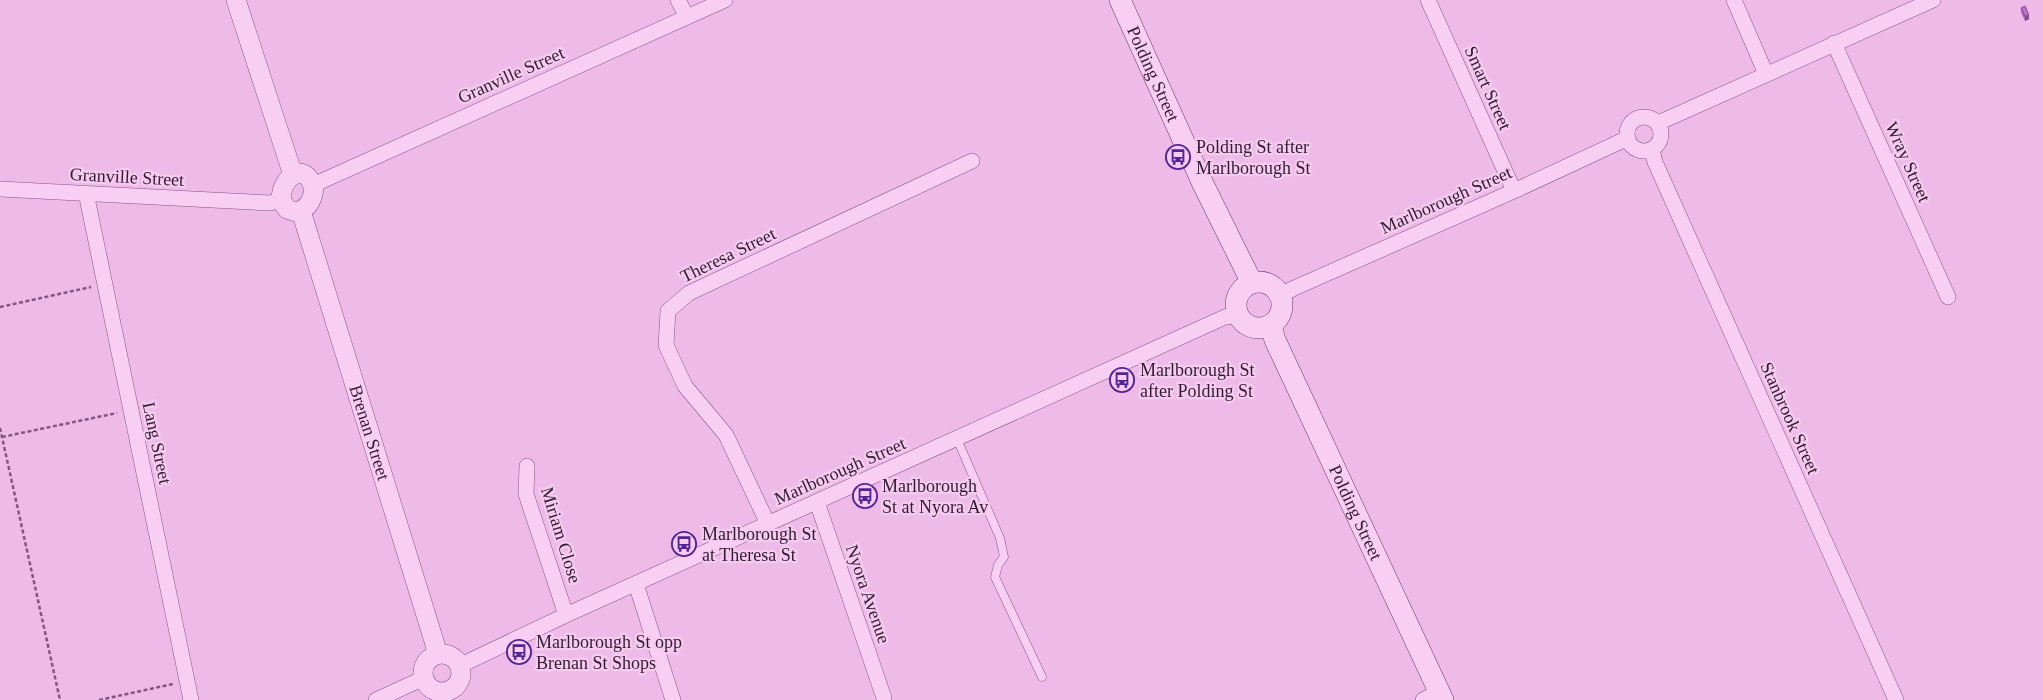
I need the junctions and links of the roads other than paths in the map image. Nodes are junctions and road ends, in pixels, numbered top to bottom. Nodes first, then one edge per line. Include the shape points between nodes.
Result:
1 (236, 0) edge
2 (678, 0) edge
3 (726, 0) edge
4 (1120, 0) edge
5 (1428, 0) edge
6 (1734, 0) edge
7 (1933, 0) edge
8 (687, 17) junction
9 (1834, 43) junction
10 (1766, 74) junction
11 (1658, 123) junction
12 (1628, 138) junction
13 (1652, 150) junction
14 (972, 161) dead end
15 (293, 175) junction
16 (313, 185) junction
17 (0, 189) edge
18 (1514, 191) junction
19 (86, 193) junction
20 (281, 200) junction
21 (301, 211) junction
22 (1252, 283) junction
23 (1280, 296) junction
24 (1948, 297) dead end
25 (1238, 315) junction
26 (1271, 326) junction
27 (957, 439) junction
28 (527, 466) dead end
29 (817, 502) junction
30 (768, 524) junction
31 (636, 584) junction
32 (566, 615) junction
33 (438, 654) junction
34 (459, 666) junction
35 (1042, 677) dead end
36 (424, 678) junction
37 (451, 695) edge
38 (1435, 697) edge
39 (884, 698) dead end
40 (191, 700) edge
41 (376, 700) edge
42 (673, 700) edge
43 (1896, 700) edge

1 - 15 street
2 - 8 street
3 - 8 street, Granville Street
4 - 22 main road, Polding Street via 1202,182
5 - 18 street, Smart Street
6 - 10 street
7 - 9 street
8 - 16 street, Granville Street
9 - 10 street
9 - 24 street, Wray Street
10 - 11 street
11 - 12 street via 1648,117 1637,119 1628,127
11 - 13 street via 1662,138
12 - 13 street via 1638,150
12 - 18 street, Marlborough Street
13 - 43 street, Stanbrook Street
14 - 30 street, Theresa Street via 689,293 668,312 666,345 685,386 726,435
15 - 16 street via 304,174
15 - 20 street via 285,183
16 - 21 street via 310,202
17 - 19 street, Granville Street
18 - 23 street, Marlborough Street
19 - 20 street, Granville Street via 262,203
19 - 40 street, Lang Street
20 - 21 street via 291,212
21 - 33 street, Brenan Street
22 - 23 main road via 1268,284
22 - 25 main road via 1237,296
23 - 26 main road via 1281,312
25 - 26 main road via 1252,328
25 - 27 street, Marlborough Street via 1225,317
26 - 38 main road, Polding Street
27 - 29 street, Marlborough Street
27 - 35 lane via 1000,538 1004,557 995,577
28 - 32 street, Miriam Close via 526,494
29 - 30 street, Marlborough Street
29 - 39 street, Nyora Avenue
30 - 31 street, Marlborough Street
31 - 32 street, Marlborough Street
31 - 42 street
32 - 34 street, Marlborough Street
33 - 34 street via 449,655
33 - 36 street via 425,665
34 - 37 street via 459,679
36 - 37 street via 433,689
36 - 41 street

